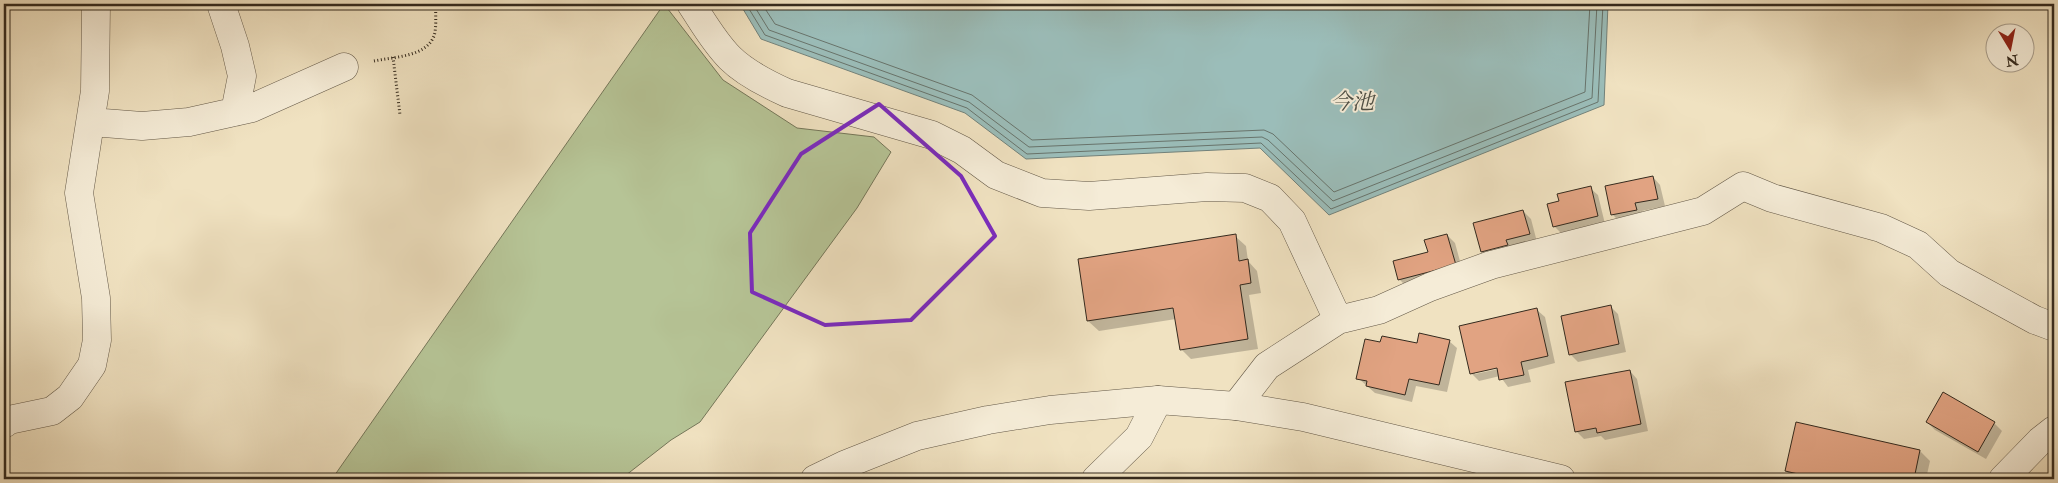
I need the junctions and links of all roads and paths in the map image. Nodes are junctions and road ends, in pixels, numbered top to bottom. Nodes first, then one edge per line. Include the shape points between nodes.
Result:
1 (96, 4) edge
2 (220, 4) edge
3 (436, 4) edge
4 (691, 4) edge
5 (393, 58) junction
6 (344, 67) joint
7 (235, 112) junction
8 (400, 115) dead end
9 (91, 122) junction
10 (1338, 320) junction
11 (2054, 327) edge
12 (1158, 400) junction
13 (1236, 406) junction
14 (4, 424) edge
15 (2054, 430) edge
16 (816, 479) edge
17 (1096, 479) edge
18 (1561, 479) edge
19 (2003, 479) edge

1 - 9 street via 95,91
2 - 7 street via 242,76
3 - 5 path via 434,35 429,44 414,53
4 - 10 street via 730,59 764,82 787,92 932,135 962,150 996,175 1042,193 1089,196 1207,187 1245,188 1270,198 1292,222
5 - 6 path
5 - 8 path
6 - 7 street via 252,108
7 - 9 street via 189,122 142,126
9 - 14 street via 79,194 96,298 97,340 92,366 70,397 52,411 9,420
10 - 11 street via 1380,310 1430,287 1491,265 1703,211 1743,186 1772,198 1881,228 1918,245 1949,273 2034,320
10 - 13 street via 1267,366
12 - 13 street
12 - 16 street via 1050,410 917,436 844,464
12 - 17 street via 1139,437
13 - 18 street via 1302,416
15 - 19 street

